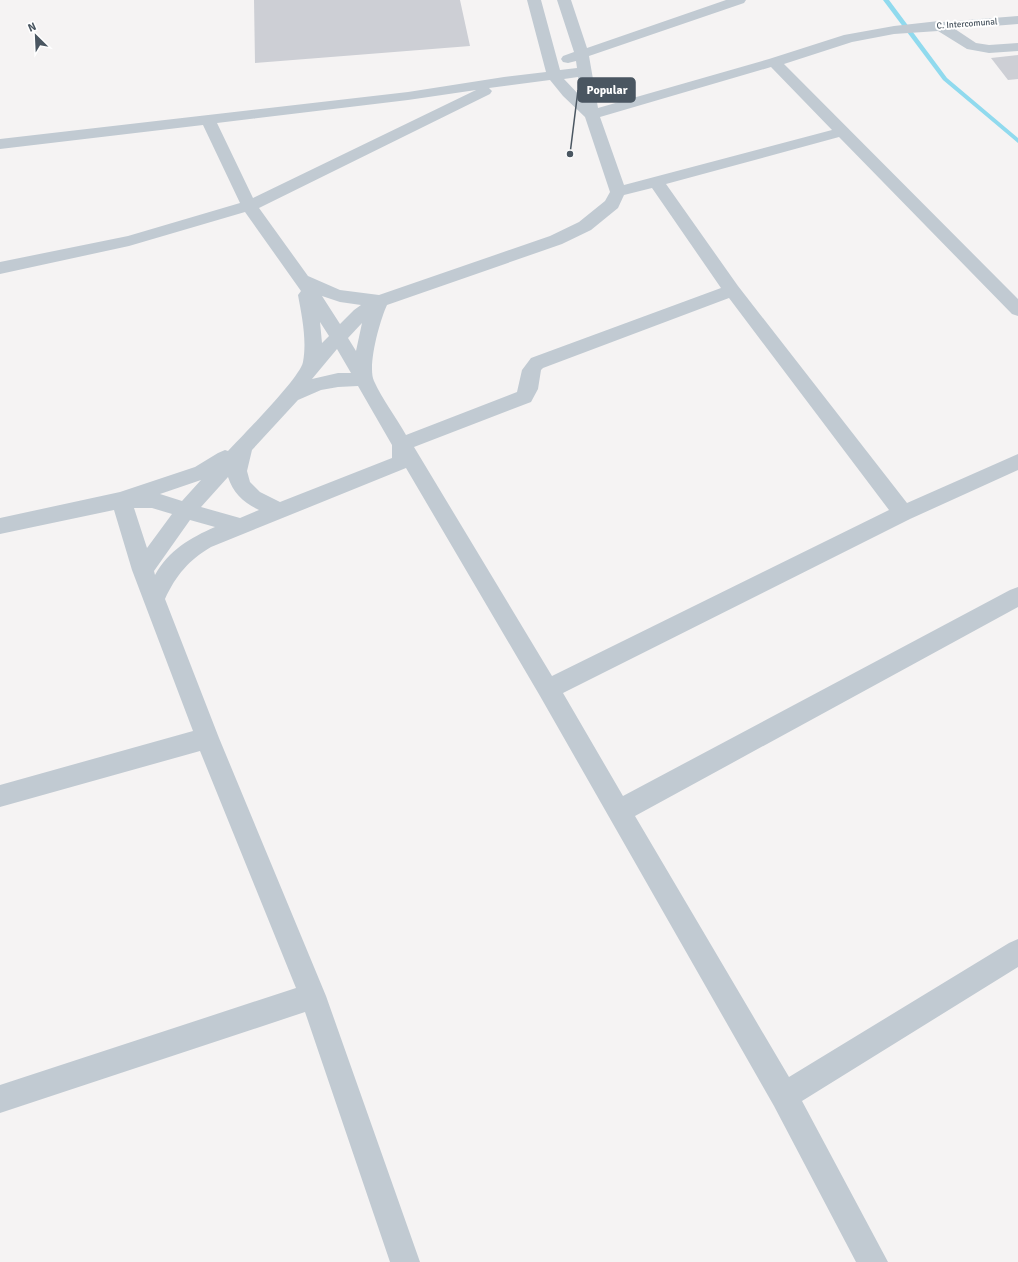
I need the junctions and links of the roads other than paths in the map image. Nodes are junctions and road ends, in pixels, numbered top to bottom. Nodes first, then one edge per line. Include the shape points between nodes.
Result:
1 (534, 0) edge
2 (564, 0) edge
3 (739, 0) edge
4 (1018, 20) edge
5 (939, 25) junction
6 (1018, 47) edge
7 (582, 55) junction
8 (774, 62) junction
9 (553, 70) junction
10 (584, 72) junction
11 (504, 81) junction
12 (592, 115) junction
13 (208, 119) junction
14 (842, 132) junction
15 (0, 144) edge
16 (656, 182) junction
17 (618, 192) junction
18 (249, 206) junction
19 (0, 268) edge
20 (301, 278) junction
21 (732, 290) junction
22 (380, 301) junction
23 (1018, 310) edge
24 (339, 337) junction
25 (312, 365) junction
26 (364, 379) junction
27 (291, 395) junction
28 (402, 444) junction
29 (243, 447) junction
30 (1018, 462) edge
31 (121, 500) junction
32 (186, 510) junction
33 (281, 510) junction
34 (903, 514) junction
35 (0, 526) edge
36 (241, 526) junction
37 (143, 570) junction
38 (1018, 596) edge
39 (154, 598) junction
40 (548, 689) junction
41 (207, 738) junction
42 (0, 796) edge
43 (619, 812) junction
44 (1018, 952) edge
45 (313, 996) junction
46 (784, 1096) junction
47 (0, 1099) edge
48 (405, 1262) edge
49 (873, 1262) edge

1 - 9 street
2 - 7 street
3 - 7 street
4 - 5 street, C. Intercomunal
5 - 6 street via 972,46 989,49
5 - 8 street, C. Intercomunal via 849,38
7 - 9 street
7 - 10 street
8 - 12 street, C. Intercomunal
8 - 14 street
9 - 10 street
9 - 11 street
9 - 12 street via 568,93
10 - 12 street
11 - 13 street via 408,96
11 - 18 street
12 - 17 street
13 - 15 street
13 - 18 street
14 - 16 street
14 - 23 street
16 - 17 street
16 - 21 street
17 - 22 street via 612,204 584,226 556,240
18 - 19 street via 130,241
18 - 20 street
20 - 22 street via 332,295
20 - 24 street
20 - 25 street via 309,299 313,330
21 - 28 street via 537,364 531,370 529,391 524,397
21 - 34 street
22 - 24 street via 360,314
22 - 26 street via 367,332
24 - 25 street
24 - 26 street
25 - 27 street
26 - 27 street via 317,384
26 - 28 street
27 - 29 street
28 - 33 street via 403,456 399,463
28 - 40 street
29 - 31 street via 202,472
29 - 32 street
29 - 33 street via 237,471 243,487 255,500
30 - 34 street
31 - 32 street via 152,500
31 - 35 street
31 - 37 street
32 - 36 street
32 - 37 street
33 - 36 street
34 - 40 street
36 - 39 street via 199,544 180,558 173,565
37 - 39 street
38 - 43 street
39 - 41 street
40 - 43 street
41 - 42 street
41 - 45 street
43 - 46 street
44 - 46 street
45 - 47 street
45 - 48 street
46 - 49 street

